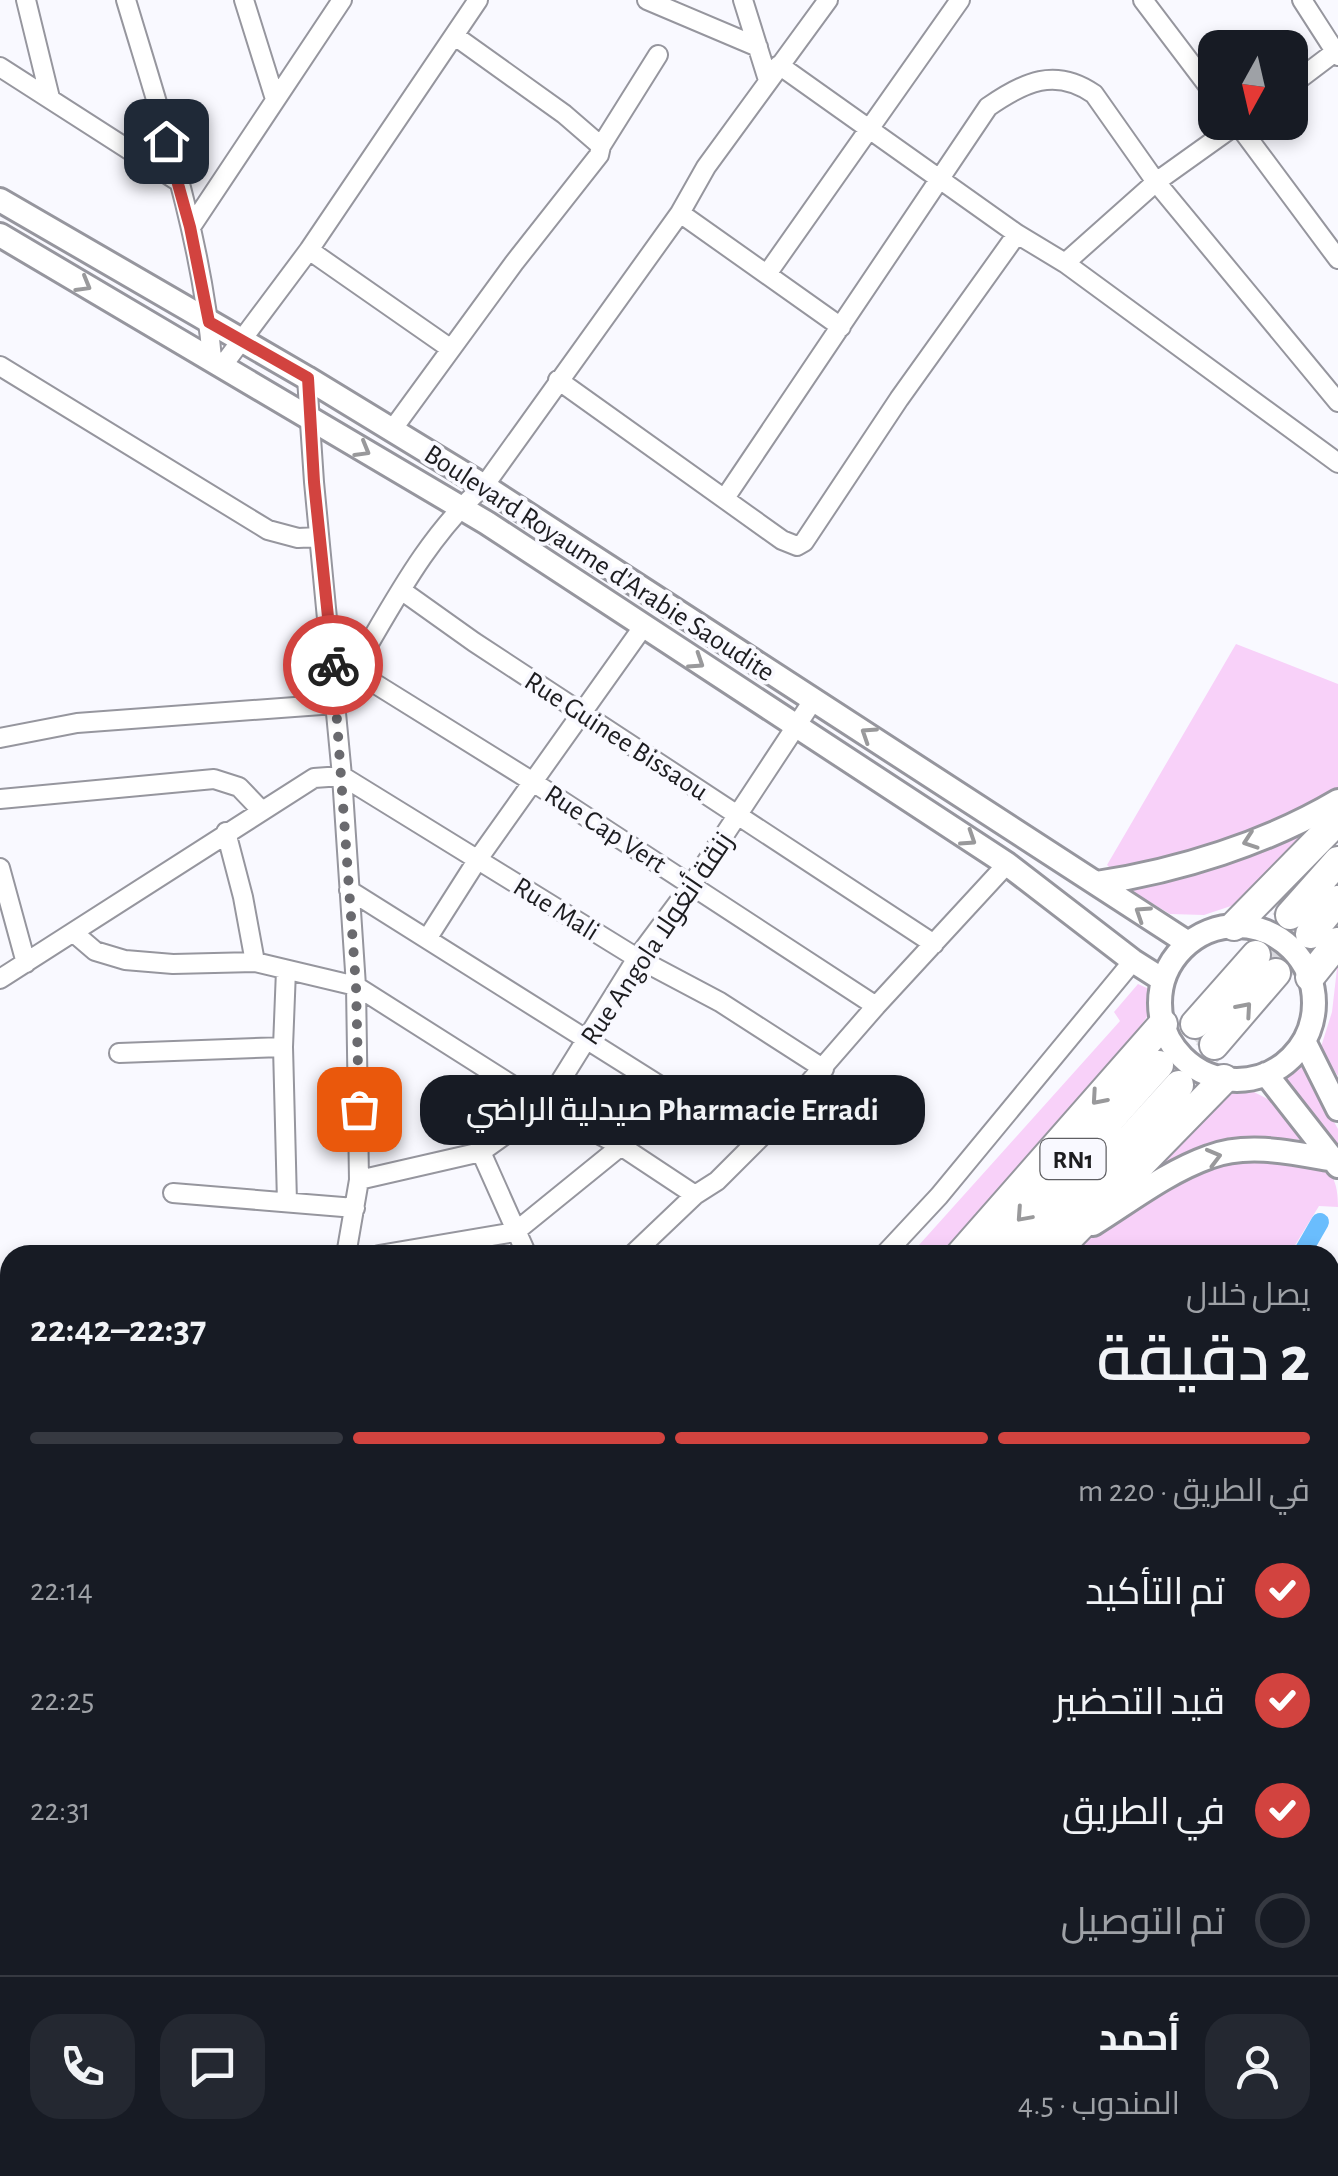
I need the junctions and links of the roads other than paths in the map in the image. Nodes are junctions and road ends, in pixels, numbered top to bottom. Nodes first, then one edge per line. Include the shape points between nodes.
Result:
1 (26, 0) edge
2 (126, 0) edge
3 (244, 0) edge
4 (342, 0) edge
5 (478, 0) edge
6 (647, 0) edge
7 (743, 0) edge
8 (828, 0) edge
9 (960, 0) edge
10 (1143, 0) edge
11 (1304, 1) edge
12 (455, 36) junction
13 (758, 47) junction
14 (1336, 54) edge
15 (658, 55) dead end
16 (0, 67) edge
17 (774, 73) junction
18 (1198, 73) edge
19 (1308, 73) edge
20 (50, 98) junction
21 (275, 98) junction
22 (870, 128) junction
23 (1214, 140) edge
24 (1250, 140) edge
25 (601, 146) junction
26 (176, 180) junction
27 (940, 180) junction
28 (1156, 182) junction
29 (0, 200) edge
30 (680, 213) junction
31 (190, 227) junction
32 (1017, 234) junction
33 (0, 235) edge
34 (309, 250) junction
35 (1338, 259) edge
36 (1064, 263) junction
37 (767, 274) junction
38 (209, 322) junction
39 (841, 327) junction
40 (240, 339) junction
41 (451, 349) junction
42 (217, 362) junction
43 (0, 366) edge
44 (308, 378) junction
45 (558, 380) junction
46 (1338, 402) edge
47 (310, 420) junction
48 (392, 430) junction
49 (1338, 462) edge
50 (484, 486) junction
51 (725, 498) junction
52 (460, 507) junction
53 (319, 536) junction
54 (401, 590) junction
55 (644, 627) junction
56 (332, 656) junction
57 (353, 671) junction
58 (814, 699) junction
59 (335, 704) junction
60 (584, 714) junction
61 (797, 728) junction
62 (0, 738) edge
63 (342, 776) junction
64 (533, 782) junction
65 (0, 798) edge
66 (1338, 801) edge
67 (261, 810) junction
68 (739, 814) junction
69 (1338, 820) edge
70 (226, 832) junction
71 (478, 859) junction
72 (1338, 861) edge
73 (1007, 864) junction
74 (0, 868) edge
75 (1097, 883) junction
76 (692, 884) junction
77 (349, 890) junction
78 (1338, 900) edge
79 (1234, 926) junction
80 (74, 933) junction
81 (428, 939) junction
82 (1338, 942) edge
83 (1188, 943) junction
84 (934, 944) junction
85 (637, 958) junction
86 (255, 962) junction
87 (1133, 962) junction
88 (26, 963) junction
89 (1266, 964) tunnel mouth
90 (286, 970) junction
91 (1310, 977) junction
92 (0, 979) edge
93 (1163, 980) junction
94 (356, 986) junction
95 (876, 1006) junction
96 (1162, 1024) junction
97 (1205, 1034) tunnel mouth
98 (588, 1040) junction
99 (1304, 1040) junction
100 (284, 1047) junction
101 (118, 1053) dead end
102 (824, 1069) junction
103 (1266, 1074) junction
104 (1224, 1079) junction
105 (545, 1106) junction
106 (1338, 1108) edge
107 (758, 1140) junction
108 (621, 1146) junction
109 (481, 1152) junction
110 (1336, 1163) edge
111 (359, 1180) junction
112 (173, 1193) dead end
113 (695, 1195) junction
114 (287, 1202) junction
115 (355, 1208) junction
116 (516, 1232) junction
117 (348, 1245) edge
118 (439, 1245) edge
119 (522, 1245) edge
120 (642, 1245) edge
121 (893, 1245) edge
122 (969, 1245) edge
123 (998, 1245) edge
124 (1033, 1245) edge
125 (1062, 1245) edge
126 (1063, 1245) edge

1 - 20 street
2 - 26 street
3 - 21 street
4 - 21 street
5 - 12 street
6 - 13 street
7 - 13 street
8 - 17 street
9 - 22 street
10 - 18 street
11 - 14 street
12 - 25 street
12 - 34 street
13 - 17 street
14 - 19 street
15 - 25 street
16 - 20 street
17 - 22 street
17 - 30 street
20 - 26 street
21 - 31 street
22 - 27 street
22 - 37 street
23 - 28 street
24 - 35 street
25 - 41 street
26 - 31 street
27 - 28 street via 988,106 1016,88 1062,78 1094,94
27 - 32 street
27 - 39 street
28 - 36 street
28 - 46 street
29 - 38 main road, Boulevard Royaume d'Arabie Saoudite
30 - 37 street
30 - 45 street
31 - 38 street
32 - 36 street
32 - 51 street via 804,542 782,540
33 -> 42 main road, Boulevard Royaume d'Arabie Saoudite
34 - 40 street
34 - 41 street
36 - 49 street
37 - 39 street
38 - 40 main road, Boulevard Royaume d'Arabie Saoudite
38 - 42 street
39 - 51 street
40 - 42 street
40 - 44 main road, Boulevard Royaume d'Arabie Saoudite
41 - 48 street
42 - 47 main road, Boulevard Royaume d'Arabie Saoudite
43 - 53 street via 268,530
44 - 47 street
44 - 48 main road, Boulevard Royaume d'Arabie Saoudite
45 - 50 street
45 - 51 street
47 -> 52 main road, Boulevard Royaume d'Arabie Saoudite
47 - 53 street
48 - 50 main road, Boulevard Royaume d'Arabie Saoudite
50 - 52 street
50 - 58 main road, Boulevard Royaume d'Arabie Saoudite
52 - 54 street
52 - 55 main road, Boulevard Royaume d'Arabie Saoudite
53 - 56 street
54 - 57 street
54 - 60 street, Rue Guinee Bissaou
55 - 60 street
55 -> 61 main road, Boulevard Royaume d'Arabie Saoudite
56 - 57 street, Rue Cap Vert
56 - 59 street
57 - 64 street, Rue Cap Vert
58 - 61 street, Rue Angola زنقة أنغولا
75 -> 58 main road, Boulevard Royaume d'Arabie Saoudite
59 - 62 street via 77,723
59 - 63 street
60 - 64 street
60 - 68 street, Rue Guinee Bissaou
61 - 68 street, Rue Angola زنقة أنغولا
61 -> 73 main road, Boulevard Royaume d'Arabie Saoudite
63 - 67 street via 314,778
63 - 71 street, Rue Mali
63 - 77 street
64 - 71 street
64 - 76 street, Rue Cap Vert
65 - 67 street via 214,780 239,787
66 -> 75 main road via 1282,830
67 - 70 street
68 - 76 street, Rue Angola زنقة أنغولا
68 - 84 street, Rue Guinee Bissaou
69 - 79 highway
70 - 80 street
70 - 86 street
71 - 81 street
71 - 85 street, Rue Mali
72 - 78 highway via 1300,925
73 - 84 street
73 - 87 main road, Boulevard Royaume d'Arabie Saoudite
74 - 88 street
83 -> 75 main road, Boulevard Royaume d'Arabie Saoudite
76 - 85 street, Rue Angola زنقة أنغولا
76 - 95 street, Rue Cap Vert
77 - 81 street
77 - 94 street
79 - 83 main road
79 - 91 main road via 1280,938
80 - 86 street via 94,951 125,960
80 - 88 street
81 - 98 street
82 - 91 highway
83 - 93 main road
84 - 95 street
85 - 98 street, Rue Angola زنقة أنغولا
85 - 102 street, Rue Mali
86 - 90 street
87 - 93 main road, Boulevard Royaume d'Arabie Saoudite
87 - 121 street
88 - 92 street
89 - 97 highway
90 - 94 street
90 - 100 street
91 - 99 main road via 1312,1020
93 - 96 main road
94 - 105 street
94 - 111 street
95 - 102 street
96 - 104 main road via 1186,1060
96 -> 122 highway
98 - 105 street, Rue Angola زنقة أنغولا
98 - 107 street
99 - 103 main road
99 - 106 main road
100 - 101 street
100 - 114 street
102 - 107 street
103 - 104 main road
103 - 110 main road
104 - 125 highway
105 - 108 street
105 - 109 street, Rue Angola زنقة أنغولا
107 - 113 street
108 - 113 street
108 - 116 street
109 - 111 street, Rue Angola زنقة أنغولا
109 - 116 street
126 -> 110 main road via 1212,1155 1278,1150
111 - 115 street
112 - 114 street
113 - 120 street
114 - 115 street
115 - 117 street
116 - 118 street
116 - 119 street
124 -> 123 highway, RN1 via 1169,1075

